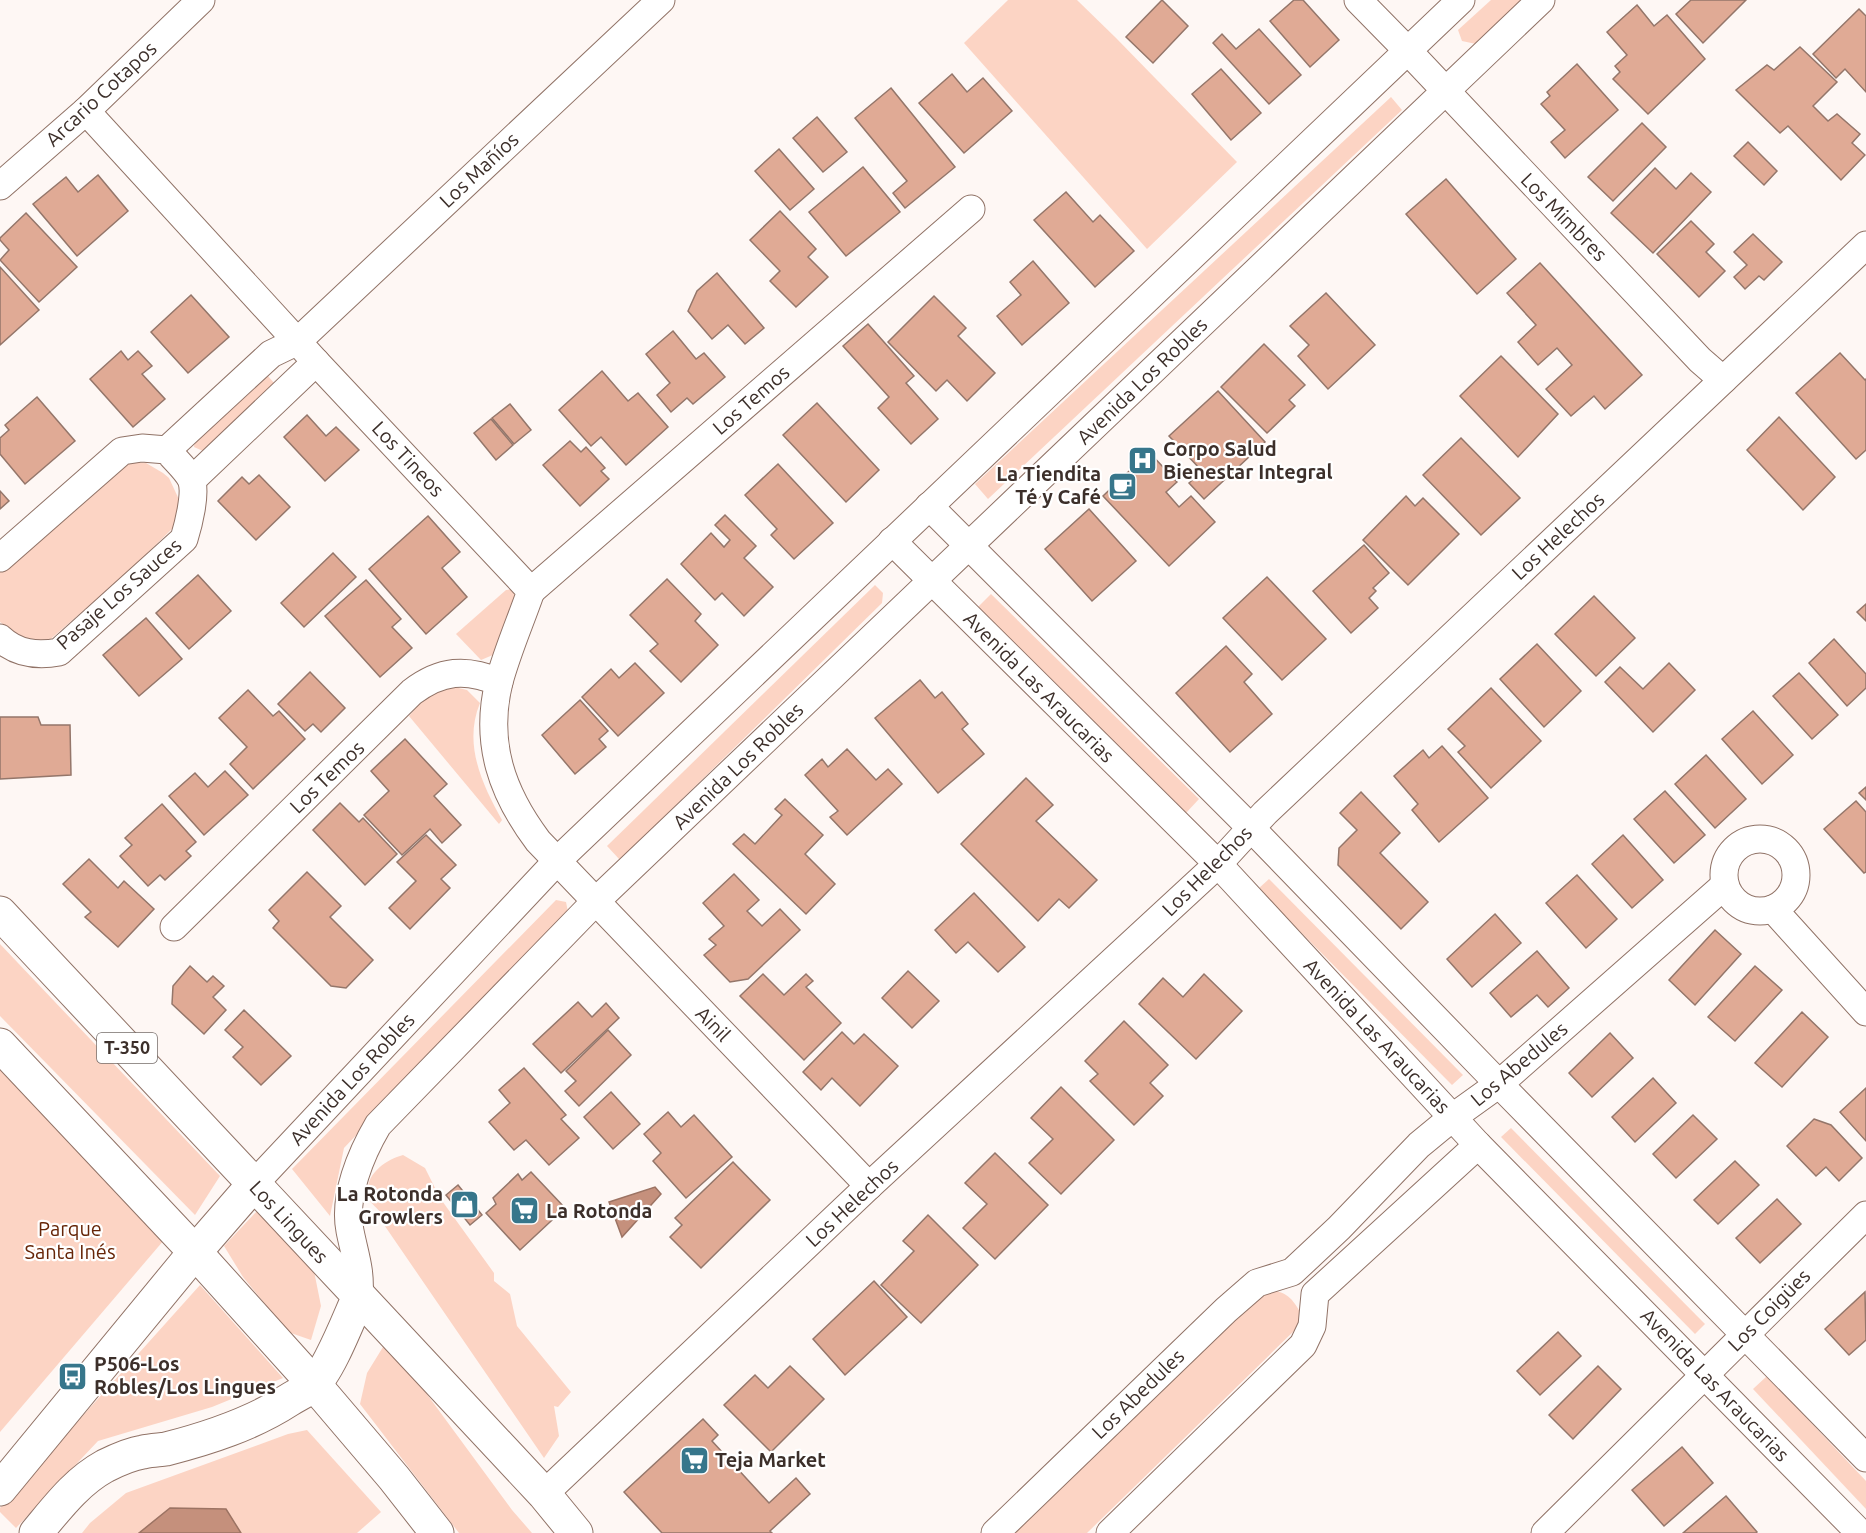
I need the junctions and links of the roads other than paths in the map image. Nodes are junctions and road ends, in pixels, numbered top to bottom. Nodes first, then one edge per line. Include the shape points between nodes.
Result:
1 (201, 0) edge
2 (661, 0) edge
3 (1358, 0) edge
4 (1461, 0) edge
5 (1541, 0) edge
6 (1408, 51) junction
7 (1445, 91) junction
8 (86, 111) junction
9 (0, 186) edge
10 (971, 209) dead end
11 (1866, 245) edge
12 (298, 341) junction
13 (316, 362) junction
14 (1723, 380) junction
15 (167, 450) junction
16 (192, 480) junction
17 (929, 506) junction
18 (892, 541) junction
19 (968, 546) junction
20 (0, 558) edge
21 (932, 581) junction
22 (531, 591) junction
23 (0, 638) edge
24 (499, 682) junction
25 (1250, 827) junction
26 (558, 860) junction
27 (1218, 864) junction
28 (1725, 885) junction
29 (596, 901) junction
30 (1773, 909) junction
31 (0, 913) edge
32 (174, 927) dead end
33 (1866, 1012) edge
34 (0, 1045) edge
35 (1499, 1084) junction
36 (1453, 1117) junction
37 (1478, 1144) junction
38 (254, 1184) junction
39 (869, 1186) junction
40 (1866, 1215) edge
41 (195, 1252) junction
42 (1292, 1272) junction
43 (1315, 1294) junction
44 (359, 1296) junction
45 (1744, 1335) junction
46 (1705, 1375) junction
47 (314, 1384) junction
48 (1866, 1458) edge
49 (0, 1489) edge
50 (544, 1494) junction
51 (36, 1533) edge
52 (437, 1533) edge
53 (576, 1533) edge
54 (995, 1533) edge
55 (1110, 1533) edge
56 (1545, 1533) edge
57 (1860, 1533) edge

1 - 8 street, Arcario Cotapos
2 - 12 street, Los Mañíos
3 - 6 street, Los Mimbres
4 - 6 street, Avenida Los Robles
5 - 7 street, Avenida Los Robles
6 - 7 street, Los Mimbres
6 - 17 street, Avenida Los Robles
7 - 14 street, Los Mimbres
7 - 19 street, Avenida Los Robles
8 - 9 street, Arcario Cotapos
8 - 12 street, Los Tineos
10 - 22 street, Los Temos
11 - 14 street, Los Helechos
12 - 13 street, Los Tineos
12 - 15 street via 271,354
13 - 16 street
13 - 22 street, Los Tineos
14 - 25 street, Los Helechos
15 - 16 street
15 - 20 street via 122,451
16 - 23 street, Pasaje Los Sauces via 192,503 184,539 59,651 31,654
17 - 18 street, Avenida Los Robles
17 - 19 street
18 - 21 street, Avenida Las Araucarias
18 - 26 street, Avenida Los Robles
19 - 21 street, Avenida Los Robles
19 - 25 street
21 - 27 street, Avenida Las Araucarias
21 - 29 street, Avenida Los Robles
22 - 24 street
24 - 26 street via 495,731 500,771 522,820
24 - 32 street, Los Temos via 486,676 455,673 425,682
25 - 27 street, Los Helechos
25 - 35 street
26 - 29 street, Ainil
26 - 38 street, Avenida Los Robles
27 - 36 street, Avenida Las Araucarias
27 - 39 street, Los Helechos
28 - 30 street via 1743,907
28 - 30 street via 1727,861 1738,846 1756,839 1783,846 1794,862 1796,880 1788,898
28 - 35 street, Los Abedules
29 - 39 street, Ainil
29 - 44 street, Avenida Los Robles via 378,1125 366,1145 349,1212 359,1266
30 - 33 street
31 - 38 main road, Los Lingues / T-350
34 - 41 main road
35 - 36 street, Los Abedules
35 - 45 street
36 - 37 street, Avenida Las Araucarias
36 - 42 street, Los Abedules via 1419,1145
37 - 43 street
37 - 46 street, Avenida Las Araucarias
38 - 41 main road, Avenida Los Robles
38 - 44 main road, Los Lingues / T-350
39 - 50 street, Los Helechos
40 - 45 street, Los Coigües
41 - 47 main road
41 - 49 main road, Avenida Los Robles
42 - 43 street
42 - 54 street, Los Abedules via 1257,1282
43 - 55 street via 1311,1326 1303,1345
44 - 47 main road, Avenida Los Robles
44 - 50 main road, Los Lingues
45 - 46 street, Los Coigües
45 - 48 street
46 - 56 street, Los Coigües
46 - 57 street, Avenida Las Araucarias
47 - 51 main road, Avenida Los Robles via 276,1408 218,1434 143,1452 105,1466 71,1492
47 - 52 main road
50 - 53 main road, Los Lingues

